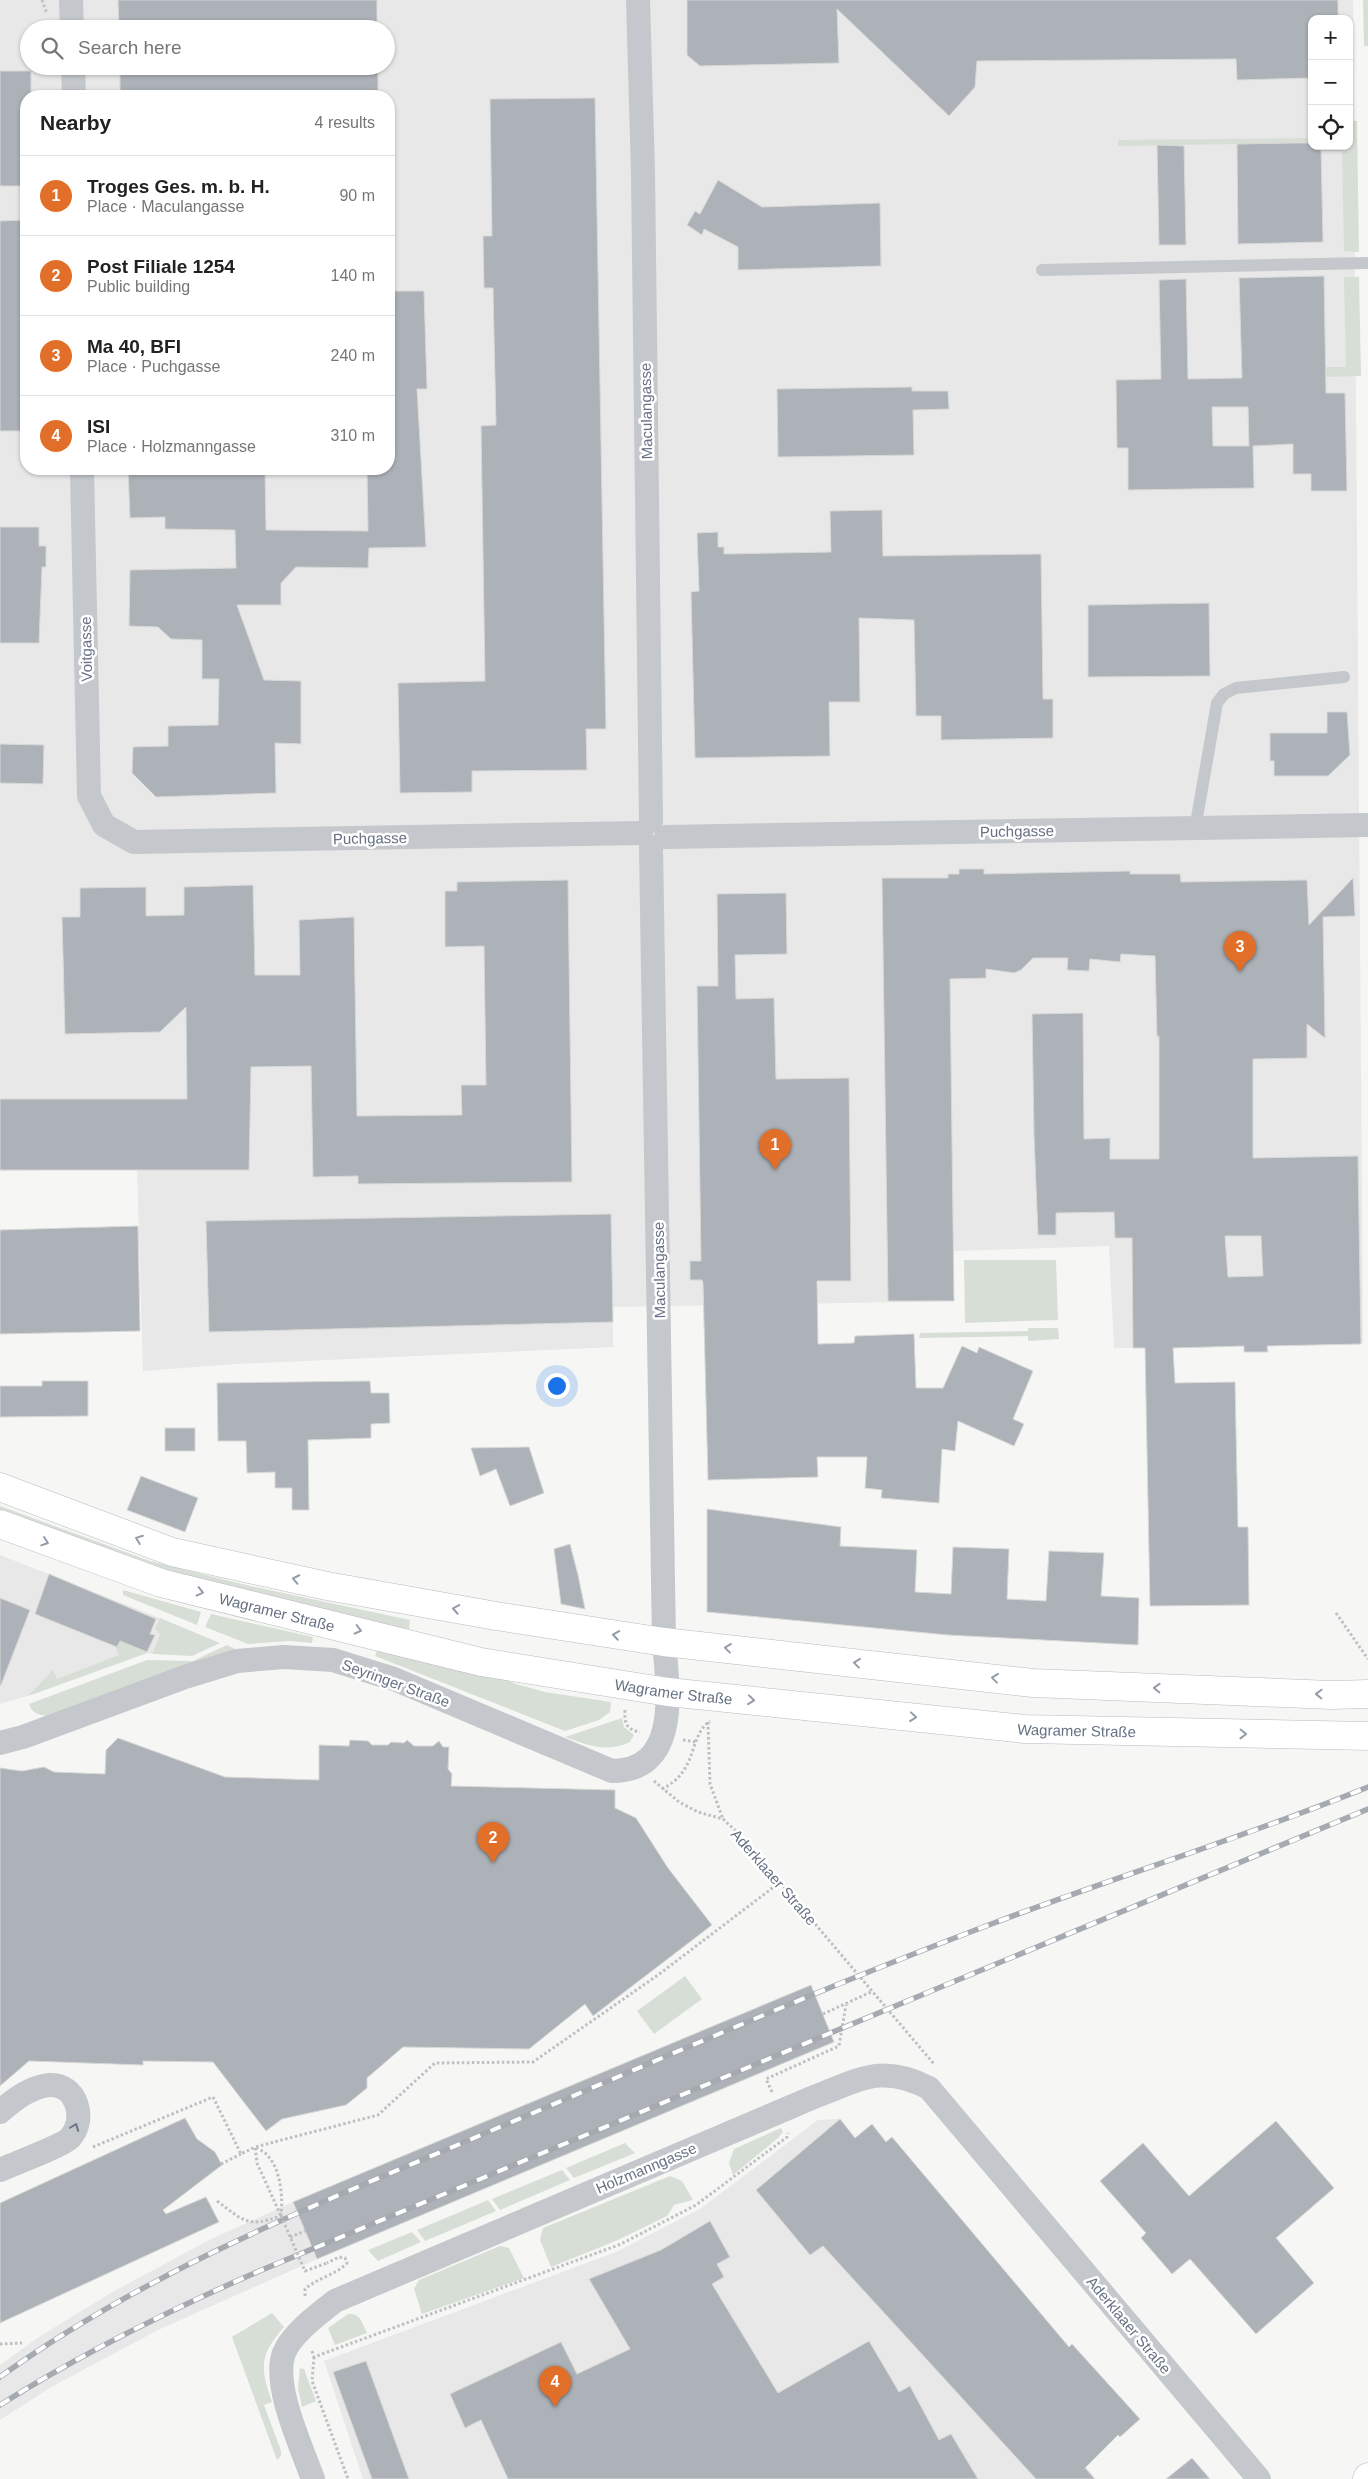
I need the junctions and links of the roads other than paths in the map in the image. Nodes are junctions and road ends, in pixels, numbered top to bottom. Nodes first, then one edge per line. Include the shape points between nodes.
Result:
1 (71, 0) edge
2 (638, 0) edge
3 (72, 20) edge
4 (73, 75) edge
5 (74, 90) edge
6 (1368, 263) edge
7 (1042, 270) dead end
8 (82, 475) edge
9 (1344, 677) dead end
10 (104, 825) joint
11 (1368, 825) edge
12 (1195, 829) junction
13 (652, 835) junction
14 (0, 1487) edge
15 (0, 1524) edge
16 (664, 1642) junction
17 (668, 1692) junction
18 (1368, 1694) edge
19 (1368, 1736) edge
20 (0, 1743) edge
21 (0, 2112) edge
22 (0, 2170) edge
23 (999, 2170) joint
24 (313, 2479) edge
25 (1259, 2479) edge

1 - 3 street
2 - 13 street, Maculangasse
4 - 5 street
6 - 7 lane
8 - 10 street, Voitgasse via 89,796
9 - 12 lane via 1236,688 1224,694 1216,703
10 - 13 street, Puchgasse via 134,842
11 - 12 street, Puchgasse
12 - 13 street, Puchgasse
13 - 16 street, Maculangasse
16 -> 14 main road via 336,1588 172,1552
15 -> 17 main road, Wagramer Straße via 161,1583 481,1662
16 - 17 street, Maculangasse
18 -> 16 main road via 1033,1683
17 -> 19 main road, Wagramer Straße via 1025,1729
17 - 20 street, Seyringer Straße via 667,1716 657,1748 641,1765 623,1771 600,1767 563,1748 394,1679 334,1660 284,1657 238,1661 185,1677
22 -> 21 street via 69,2139 78,2124 78,2104 66,2089 52,2085 37,2087
23 - 24 street, Holzmanngasse via 929,2088 909,2078 887,2074 860,2080 780,2111 335,2300 304,2327 284,2353 281,2380 288,2412
23 - 25 street, Aderklaaer Straße

